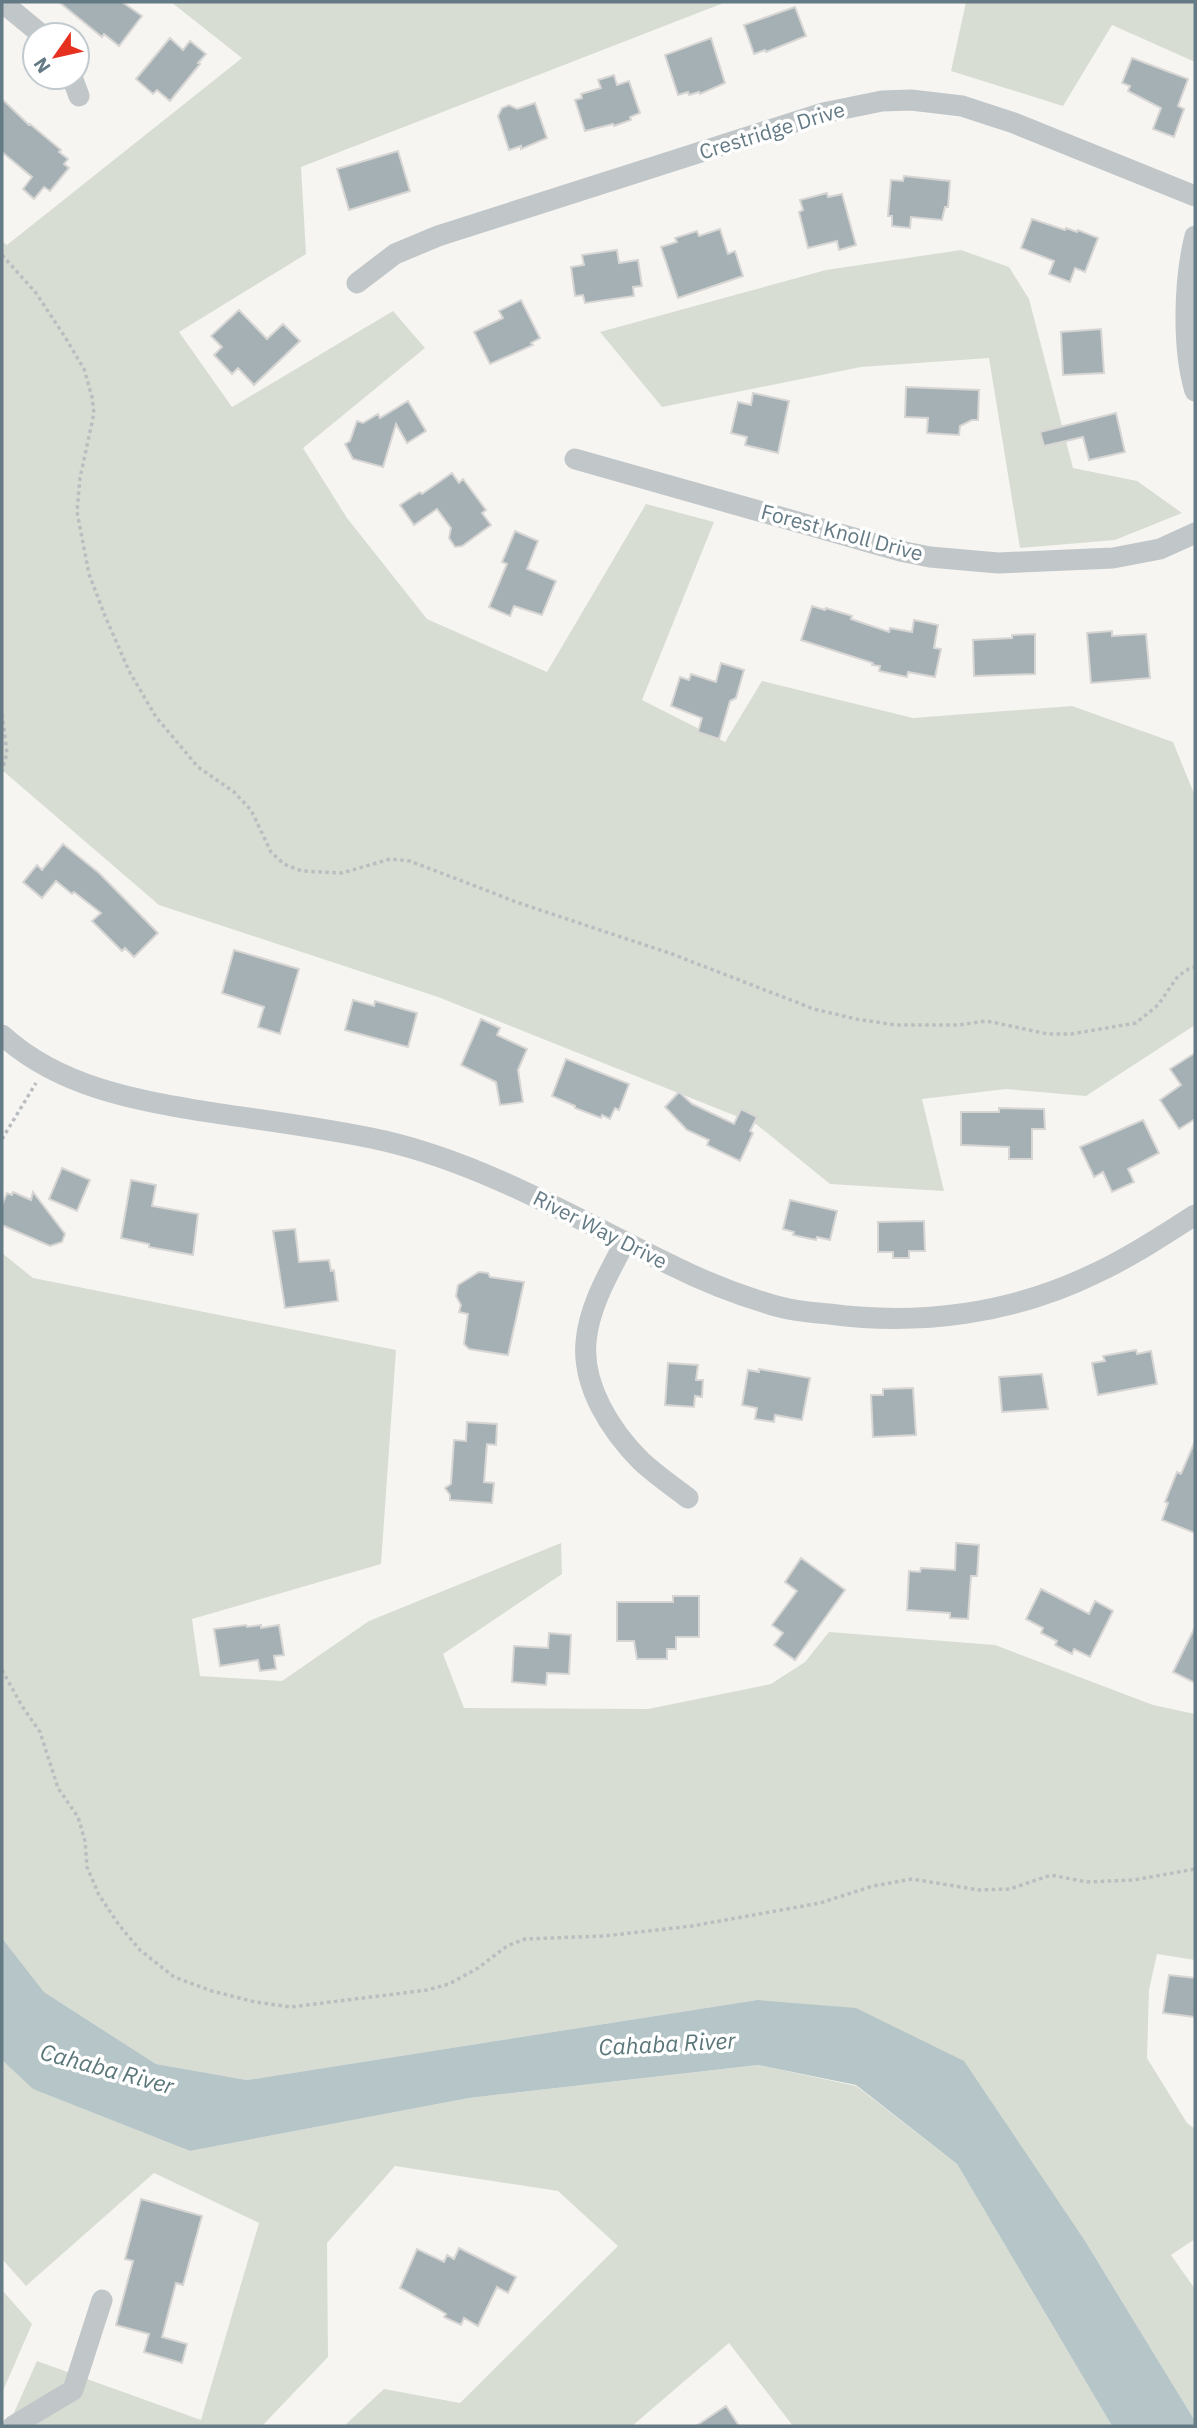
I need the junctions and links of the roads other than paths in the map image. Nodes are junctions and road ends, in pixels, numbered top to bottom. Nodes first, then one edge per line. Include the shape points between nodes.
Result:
1 (2, 2) edge
2 (25, 21) edge
3 (1195, 196) edge
4 (1195, 236) edge
5 (357, 283) dead end
6 (1195, 391) edge
7 (575, 459) dead end
8 (1195, 533) edge
9 (2, 1035) edge
10 (1195, 1215) edge
11 (625, 1242) junction
12 (688, 1498) dead end
13 (102, 2300) dead end
14 (13, 2426) edge

1 - 2 street
3 - 5 street, Crestridge Drive via 988,114 937,102 882,101 823,113 438,236 395,254
4 - 6 street via 1187,320
7 - 8 street, Forest Knoll Drive via 930,557 998,563 1114,558 1160,548
9 - 11 street, River Way Drive via 46,1066 92,1088 385,1141 511,1185
10 - 11 street, River Way Drive via 1065,1287 982,1312 925,1318 853,1317 769,1304 722,1288
11 - 12 street via 592,1313 586,1342 592,1386 620,1438
13 - 14 street via 73,2390

